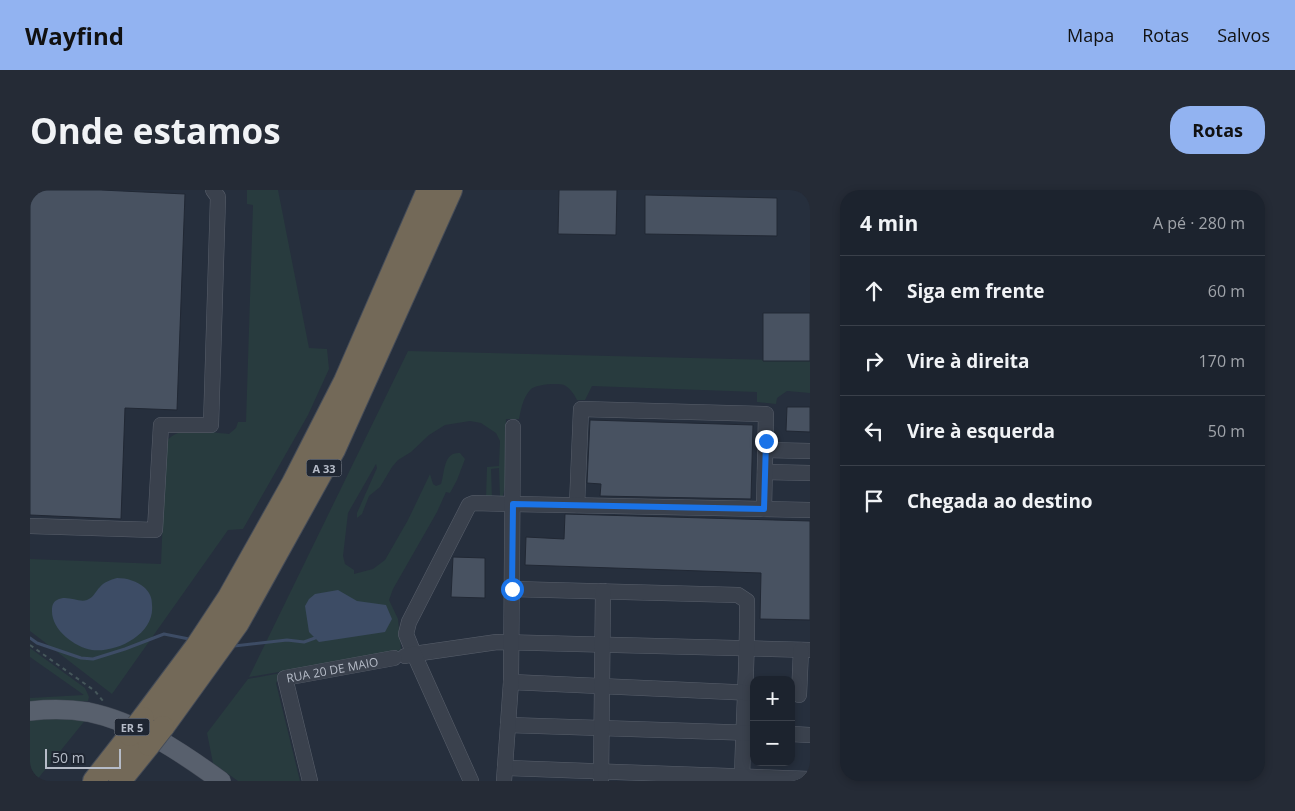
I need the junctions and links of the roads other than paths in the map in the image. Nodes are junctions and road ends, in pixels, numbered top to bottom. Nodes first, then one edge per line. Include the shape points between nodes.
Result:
1 (213, 190) edge
2 (428, 190) edge
3 (451, 190) edge
4 (513, 427) dead end
5 (810, 442) edge
6 (810, 451) edge
7 (765, 456) junction
8 (810, 462) edge
9 (810, 473) edge
10 (513, 504) junction
11 (577, 505) junction
12 (764, 509) junction
13 (810, 510) edge
14 (30, 526) edge
15 (512, 589) junction
16 (603, 591) junction
17 (512, 643) junction
18 (602, 645) junction
19 (747, 648) junction
20 (806, 650) edge
21 (403, 656) junction
22 (805, 679) edge
23 (511, 682) junction
24 (602, 686) junction
25 (750, 692) edge
26 (800, 695) edge
27 (30, 711) edge
28 (508, 725) junction
29 (601, 728) junction
30 (146, 731) junction
31 (749, 733) edge
32 (795, 734) edge
33 (810, 735) edge
34 (504, 774) edge
35 (601, 776) edge
36 (742, 779) edge
37 (810, 779) edge
38 (94, 781) edge
39 (120, 781) edge
40 (221, 781) edge
41 (310, 781) edge
42 (471, 781) edge

1 - 14 street via 218,197 212,425 161,425 155,530
2 - 30 highway, A 33 via 345,381 292,483 229,597 187,660
3 - 30 highway, A 33 via 334,450 238,623
4 - 10 street
5 - 7 street
6 - 7 street
7 - 8 street
7 - 9 street
7 - 11 street via 766,414 581,409
7 - 12 street
10 - 11 street
10 - 15 street
10 - 21 street via 468,505 408,622
11 - 12 street
12 - 13 street
15 - 16 street
15 - 17 street
16 - 18 street
16 - 19 street via 738,595 747,601
17 - 18 street
17 - 21 street via 497,642
17 - 23 street
18 - 19 street
18 - 24 street
19 - 20 street
19 - 25 street
20 - 22 street
21 - 41 street, RUA 20 DE MAIO via 286,678
21 - 42 street
22 - 26 street
23 - 24 street
23 - 28 street
24 - 25 street
24 - 29 street
25 - 31 street
27 - 40 main road, ER 5 via 69,710 104,716 164,743
28 - 29 street
28 - 34 street
29 - 31 street
29 - 35 street
30 - 38 highway, A 33
30 - 39 highway, A 33
31 - 36 street
32 - 33 street
34 - 35 street
35 - 36 street
36 - 37 street

